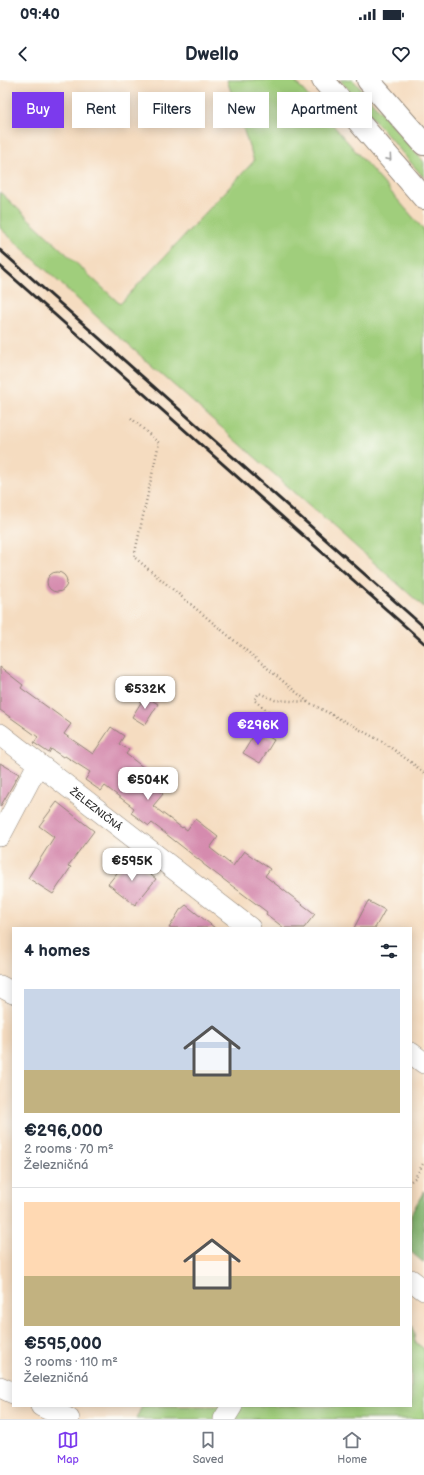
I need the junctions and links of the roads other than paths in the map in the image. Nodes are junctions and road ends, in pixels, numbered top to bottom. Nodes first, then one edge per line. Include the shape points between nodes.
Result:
1 (323, 80) edge
2 (368, 80) edge
3 (424, 144) edge
4 (424, 198) edge
5 (0, 734) edge
6 (38, 764) junction
7 (0, 836) edge
8 (249, 927) edge
9 (0, 986) edge
10 (12, 992) edge
11 (412, 1054) edge
12 (424, 1063) edge
13 (412, 1281) edge
14 (424, 1290) edge
15 (0, 1387) edge
16 (12, 1393) edge
17 (43, 1407) edge
18 (231, 1407) edge
19 (69, 1419) edge
20 (224, 1419) edge

1 -> 4 main road
2 - 3 main road
5 - 6 street, ŽELEZNIČNÁ
6 - 7 street
6 - 8 street, ŽELEZNIČNÁ
9 - 10 street
11 - 12 street
13 - 14 street
15 - 16 street
17 - 19 street
18 - 20 street

